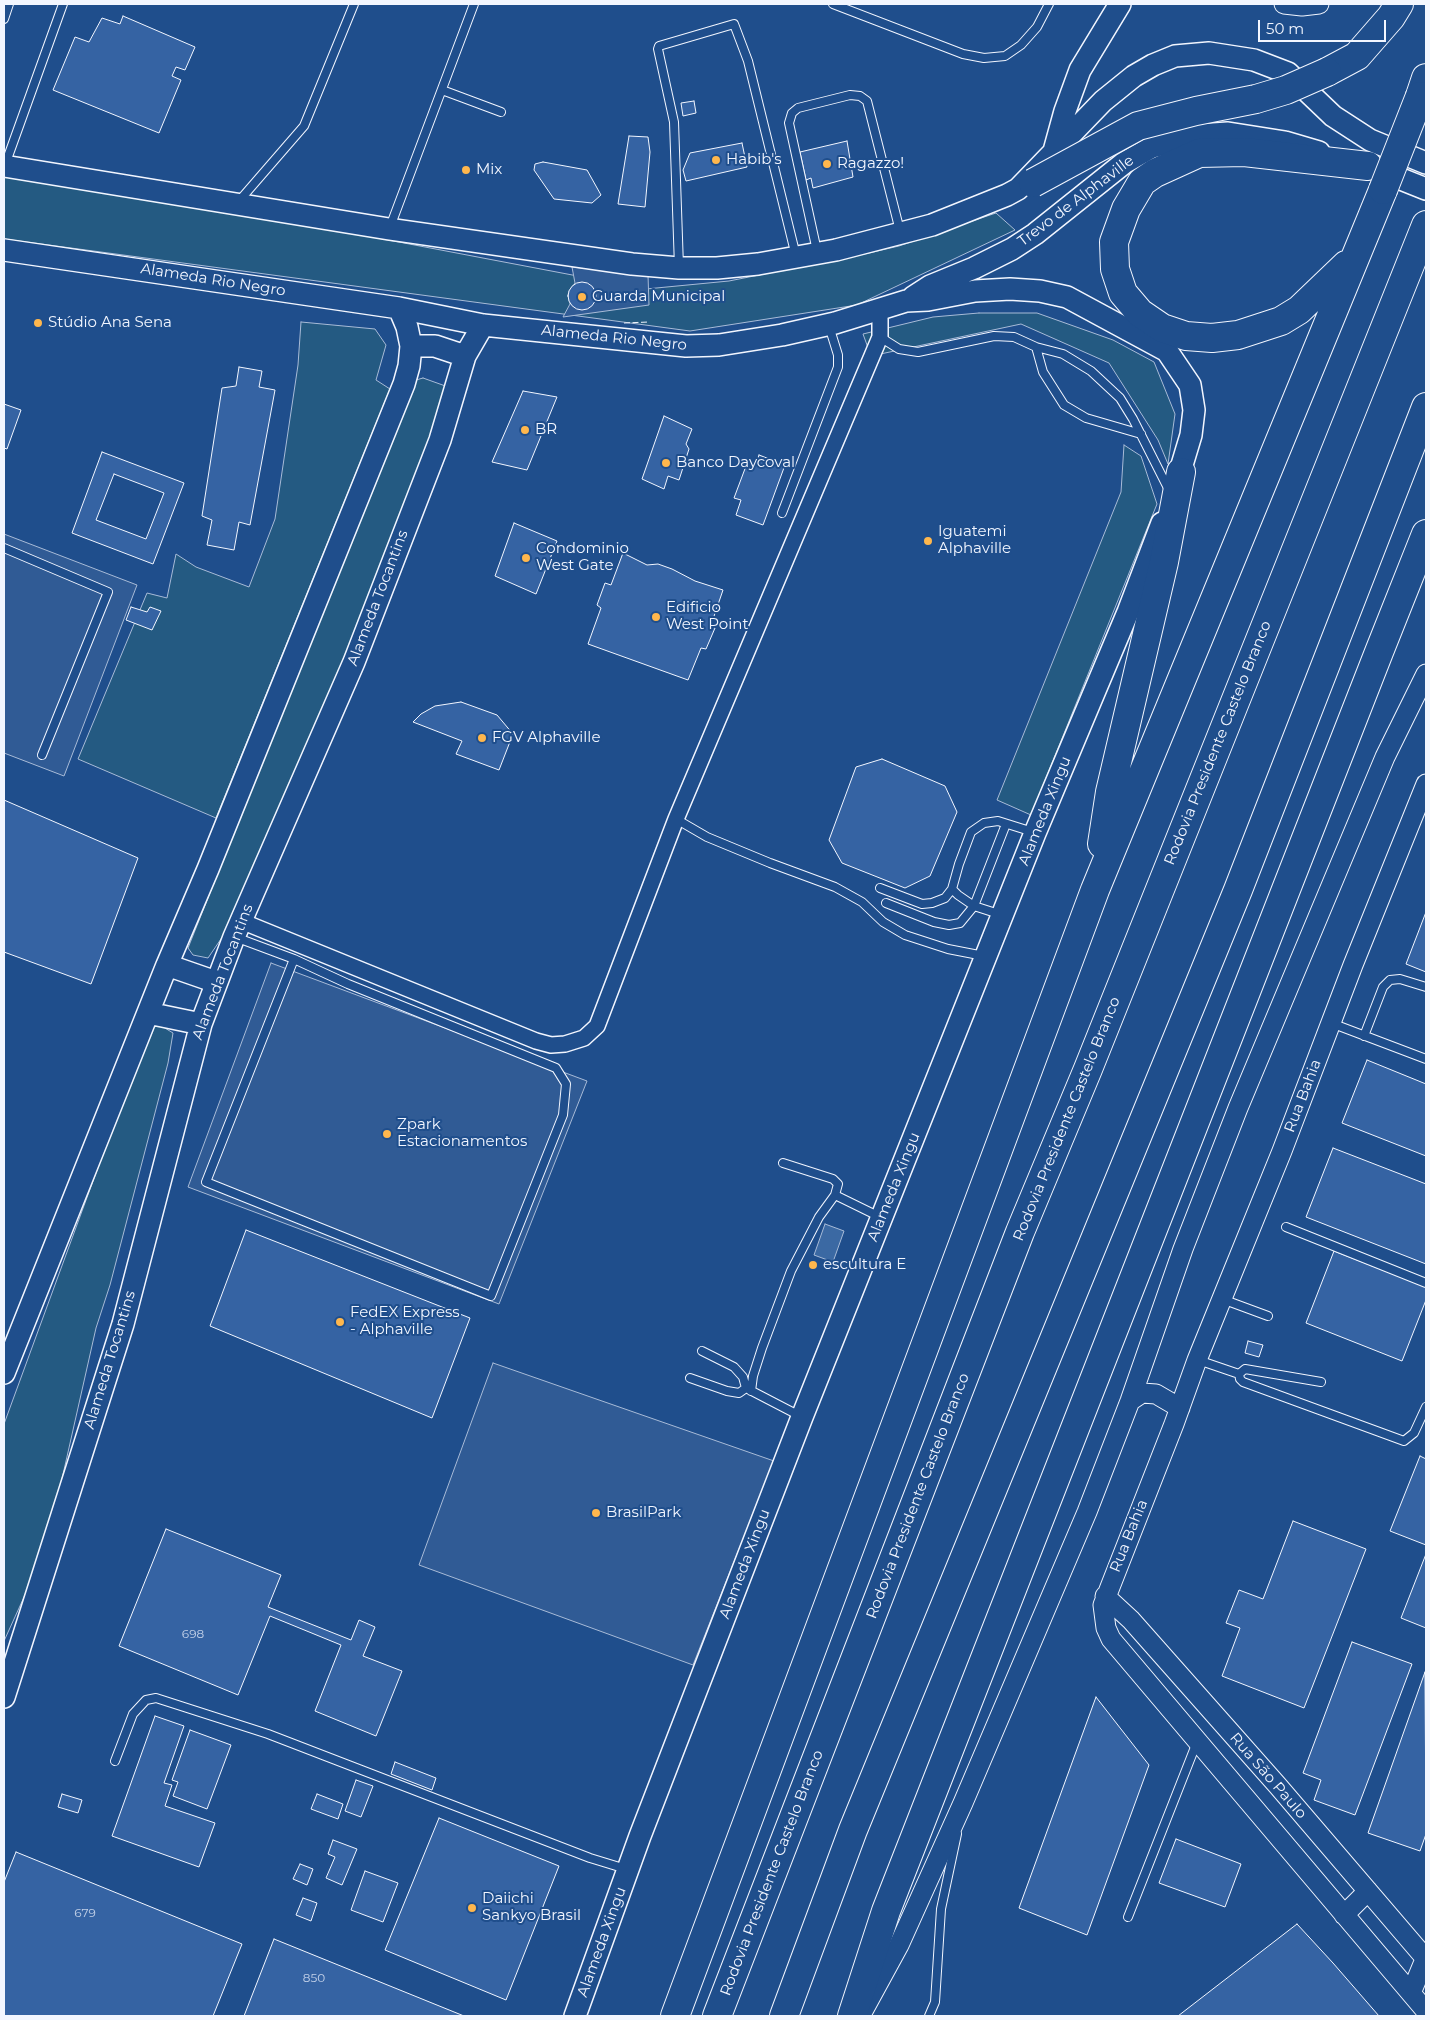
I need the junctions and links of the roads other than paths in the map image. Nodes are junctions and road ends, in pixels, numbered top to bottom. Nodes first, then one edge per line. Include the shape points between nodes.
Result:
1 (10, 4) edge
2 (63, 4) edge
3 (354, 4) edge
4 (474, 4) edge
5 (833, 4) edge
6 (1049, 4) edge
7 (1120, 4) edge
8 (1284, 4) edge
9 (1319, 4) edge
10 (1399, 4) edge
11 (4, 19) edge
12 (1423, 87) edge
13 (442, 90) junction
14 (501, 112) dead end
15 (1054, 153) junction
16 (1426, 163) edge
17 (4, 166) edge
18 (1368, 166) junction
19 (1026, 186) junction
20 (1426, 189) edge
21 (236, 204) junction
22 (389, 228) junction
23 (900, 233) junction
24 (1423, 234) edge
25 (1360, 245) junction
26 (4, 250) edge
27 (817, 254) junction
28 (796, 258) junction
29 (679, 268) junction
30 (906, 301) junction
31 (398, 308) junction
32 (880, 309) junction
33 (483, 325) junction
34 (828, 325) junction
35 (880, 337) junction
36 (411, 346) junction
37 (1036, 347) junction
38 (465, 356) junction
39 (1190, 385) joint
40 (1426, 407) edge
41 (1141, 434) junction
42 (1177, 484) junction
43 (782, 512) dead end
44 (1426, 534) edge
45 (4, 548) edge
46 (1426, 574) edge
47 (1378, 652) junction
48 (1426, 674) edge
49 (42, 755) dead end
50 (1426, 784) edge
51 (676, 820) junction
52 (1006, 824) junction
53 (1035, 833) junction
54 (880, 888) dead end
55 (952, 889) junction
56 (1095, 890) junction
57 (886, 903) dead end
58 (974, 906) junction
59 (1002, 915) junction
60 (237, 929) junction
61 (986, 957) junction
62 (294, 959) junction
63 (167, 966) junction
64 (216, 982) junction
65 (1426, 987) edge
66 (148, 1013) junction
67 (1331, 1023) junction
68 (201, 1024) junction
69 (1364, 1036) junction
70 (1426, 1058) edge
71 (783, 1163) dead end
72 (835, 1195) junction
73 (882, 1218) junction
74 (1286, 1227) dead end
75 (1426, 1283) edge
76 (1222, 1299) junction
77 (1268, 1316) dead end
78 (702, 1351) dead end
79 (1197, 1360) junction
80 (5, 1367) edge
81 (1239, 1374) junction
82 (690, 1378) dead end
83 (1321, 1382) dead end
84 (749, 1389) junction
85 (1130, 1401) junction
86 (1426, 1407) edge
87 (1180, 1408) junction
88 (802, 1417) junction
89 (1106, 1596) junction
90 (1132, 1620) junction
91 (1111, 1639) junction
92 (1130, 1660) joint
93 (4, 1697) edge
94 (1197, 1742) junction
95 (115, 1761) dead end
96 (963, 1803) junction
97 (628, 1870) junction
98 (1368, 1891) junction
99 (1344, 1915) junction
100 (1128, 1917) dead end
101 (1426, 1958) edge
102 (1411, 1993) junction
103 (1426, 2011) edge
104 (575, 2016) edge
105 (675, 2016) edge
106 (717, 2016) edge
107 (784, 2016) edge
108 (852, 2016) edge
109 (860, 2016) edge
110 (929, 2016) edge

1 - 11 lane
2 - 17 lane
3 - 21 lane via 304,126
4 - 13 lane
5 - 6 lane via 963,54 984,58 1005,56 1021,45
7 - 15 main road via 1080,70
8 - 9 street
10 - 19 highway, bridge via 1357,56 1327,72 1256,99 1196,110 1138,126
12 - 25 highway, bridge
13 - 14 lane
13 - 22 lane
15 - 16 main road via 1103,101 1134,76 1175,56 1209,53 1254,60 1288,73 1333,116 1370,140
15 - 19 main road
17 - 21 main road
18 - 20 main road, Trevo de Alphaville
18 - 25 highway via 1244,152 1199,153 1142,182 1126,209 1114,242 1115,269 1123,293 1140,313 1162,328 1186,336 1212,338 1238,335 1281,321 1299,310 1320,292
18 - 30 main road, Trevo de Alphaville via 1285,142 1228,133 1171,141 1152,147 1124,163 1012,249 930,286
19 - 23 main road via 963,214
21 - 22 main road
22 - 29 main road
23 - 27 main road
23 - 27 lane via 867,101 850,95 798,108 789,122
24 - 106 highway, Rodovia Presidente Castelo Branco via 1017,1242
25 - 56 highway
26 - 31 main road, Alameda Rio Negro
27 - 28 main road
28 - 29 main road via 716,268
28 - 29 lane via 748,61 734,24 659,46 658,49 674,122
30 - 32 main road, Alameda Rio Negro
30 - 39 main road, Alameda Rio Negro via 975,291 1010,290 1040,291 1067,297 1167,351
31 - 33 main road, Alameda Rio Negro
31 - 36 main road
32 - 34 main road, Alameda Rio Negro
32 - 35 street
33 - 34 main road, Alameda Rio Negro via 704,346 775,337
33 - 38 main road, Alameda Tocantins
34 - 43 lane via 838,355 838,367
35 - 37 lane via 899,349 918,352 994,336 1014,337
35 - 51 street
36 - 38 main road via 435,346
36 - 63 main road via 404,384
37 - 41 lane via 1063,354 1091,371 1120,398
37 - 41 lane via 1043,372 1064,405 1086,418
38 - 60 main road, Alameda Tocantins via 440,440 354,662
39 - 42 main road, Alameda Xingu via 1194,410 1191,435
40 - 107 highway via 1238,890 853,1830
41 - 42 lane
42 - 53 main road, Alameda Xingu via 1128,612
42 - 56 highway via 1164,562 1110,792
44 - 47 highway
45 - 49 lane via 108,592
46 - 47 highway
47 - 108 highway via 886,1911
48 - 85 street via 1385,757 1238,1108 1183,1249
50 - 67 street, Rua Bahia
51 - 60 street via 598,1026 584,1038 565,1044 536,1041
51 - 61 lane via 716,841 835,887 862,902 883,922 905,935
52 - 53 lane
52 - 55 lane via 984,823 971,832
52 - 58 lane
53 - 59 main road, Alameda Xingu
54 - 55 lane via 922,904 945,898
55 - 58 lane
56 - 105 highway
57 - 58 lane via 949,925 960,923
58 - 59 lane
59 - 61 main road, Alameda Xingu
60 - 62 lane
60 - 64 main road, Alameda Tocantins
61 - 73 main road, Alameda Xingu
62 - 62 lane via 556,1068 566,1084 563,1115 491,1296 206,1182
63 - 64 main road
63 - 66 main road
64 - 68 main road, Alameda Tocantins
65 - 69 lane via 1400,979 1390,980 1383,987
66 - 68 main road
66 - 80 main road
67 - 69 lane
67 - 76 street, Rua Bahia
68 - 93 main road, Alameda Tocantins via 122,1324
69 - 70 lane
71 - 72 lane via 833,1179 838,1184
72 - 73 lane
72 - 84 lane via 819,1217 791,1271
73 - 88 main road, Alameda Xingu
74 - 75 lane
76 - 77 lane
76 - 79 street, Rua Bahia
78 - 84 lane via 734,1366
79 - 81 lane
79 - 87 street, Rua Bahia
81 - 83 lane via 1245,1369
81 - 86 lane via 1244,1382 1404,1441 1414,1433
82 - 84 lane via 739,1393
84 - 88 lane
85 - 87 street via 1142,1393 1156,1394
85 - 96 street via 1083,1521
87 - 89 street, Rua Bahia
88 - 97 main road, Alameda Xingu
89 - 90 street, Rua São Paulo
89 - 91 street, Rua Bahia via 1103,1618
90 - 91 street
90 - 98 street, Rua São Paulo
91 - 92 street, Rua Bahia
92 - 94 street, Rua São Paulo
94 - 99 street, Rua São Paulo
94 - 100 lane
95 - 97 lane via 133,1714 146,1700 156,1698 268,1734
96 - 109 street via 899,1945
96 - 110 lane via 942,1909 935,2002
97 - 104 main road, Alameda Xingu
98 - 99 street
98 - 101 street, Rua São Paulo
99 - 102 street, Rua São Paulo
101 - 102 street
102 - 103 street, Rua São Paulo

